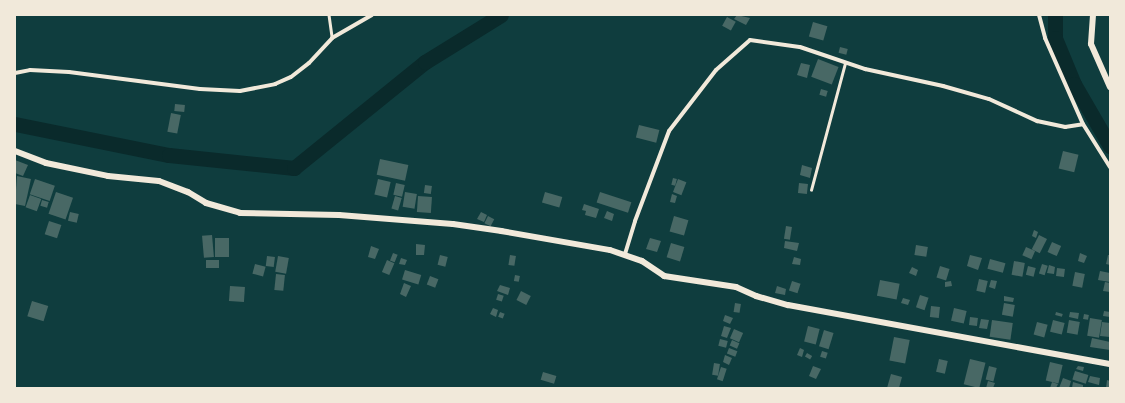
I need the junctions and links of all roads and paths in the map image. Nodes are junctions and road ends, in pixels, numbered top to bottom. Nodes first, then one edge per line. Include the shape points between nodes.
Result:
1 (329, 15) edge
2 (372, 15) edge
3 (1038, 15) edge
4 (1093, 15) edge
5 (332, 38) junction
6 (845, 62) junction
7 (15, 73) edge
8 (1110, 87) edge
9 (1083, 124) junction
10 (15, 151) edge
11 (1110, 167) edge
12 (811, 190) dead end
13 (625, 254) junction
14 (1110, 364) edge

1 - 5 lane
2 - 5 street
3 - 9 street via 1045,38
4 - 8 street via 1091,44
5 - 7 street via 309,63 291,77 275,84 240,91 200,89 69,72 30,70
6 - 9 street via 989,99 1037,121 1065,127
6 - 12 lane
6 - 13 street via 800,47 750,40 744,42 697,92 670,131 639,209
9 - 11 street
10 - 13 street via 46,163 100,175 159,181 188,192 206,203 240,213 339,215 453,224
13 - 14 street via 642,261 664,276 736,287 788,305

